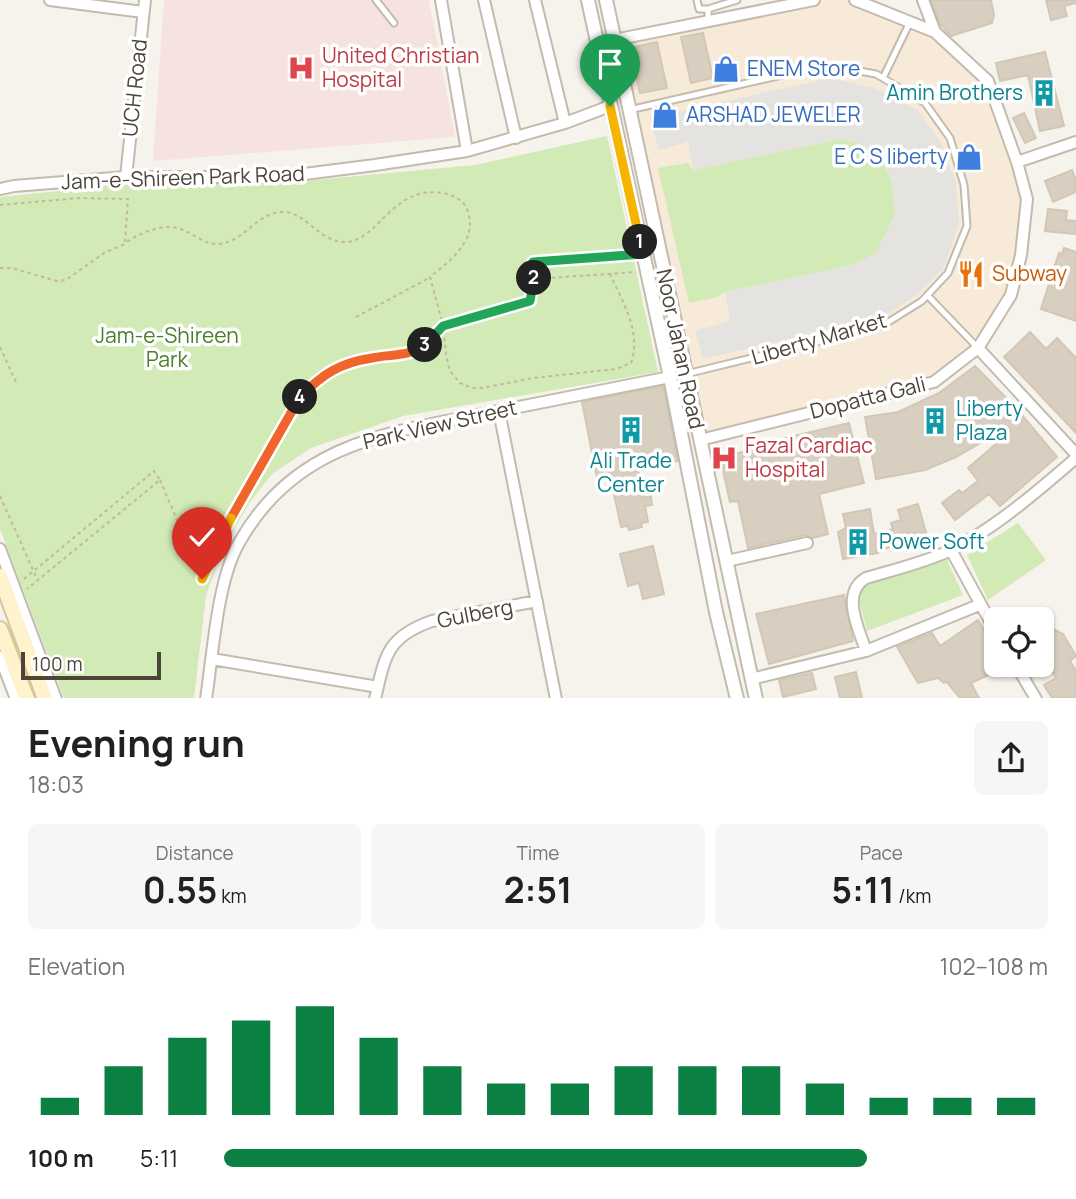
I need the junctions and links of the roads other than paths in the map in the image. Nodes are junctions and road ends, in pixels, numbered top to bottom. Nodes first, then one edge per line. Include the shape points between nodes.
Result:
1 (50, 0) edge
2 (145, 0) edge
3 (376, 0) edge
4 (441, 0) edge
5 (484, 0) edge
6 (535, 0) edge
7 (588, 0) edge
8 (606, 0) edge
9 (697, 0) edge
10 (737, 0) edge
11 (814, 0) edge
12 (855, 0) edge
13 (923, 0) edge
14 (708, 9) junction
15 (143, 12) junction
16 (708, 22) junction
17 (910, 22) junction
18 (394, 23) dead end
19 (935, 32) junction
20 (614, 40) junction
21 (883, 78) junction
22 (610, 106) junction
23 (629, 110) junction
24 (565, 123) junction
25 (516, 138) junction
26 (1076, 142) edge
27 (467, 150) junction
28 (1017, 162) junction
29 (126, 177) junction
30 (0, 190) edge
31 (928, 296) junction
32 (978, 348) junction
33 (685, 374) junction
34 (670, 377) junction
35 (499, 411) junction
36 (700, 440) junction
37 (1076, 456) edge
38 (807, 543) dead end
39 (0, 549) edge
40 (951, 550) junction
41 (727, 561) junction
42 (10, 584) edge
43 (537, 601) junction
44 (979, 605) junction
45 (984, 613) edge
46 (0, 629) edge
47 (866, 651) junction
48 (0, 657) edge
49 (212, 659) junction
50 (1023, 677) edge
51 (751, 679) junction
52 (376, 693) edge
53 (16, 698) edge
54 (27, 698) edge
55 (45, 698) edge
56 (56, 698) edge
57 (206, 698) edge
58 (556, 698) edge
59 (737, 698) edge
60 (756, 698) edge
61 (1036, 698) edge

1 - 15 street
2 - 15 street, UCH Road
3 - 18 lane
4 - 27 street
5 - 25 street
6 - 24 street
7 - 22 street, Noor Jahan Road
8 - 20 street, Noor Jahan Road
9 - 14 lane via 699,9
10 - 14 lane
11 - 16 street
12 - 17 street
13 - 19 street
14 - 16 lane
15 - 29 street, UCH Road
16 - 20 street
17 - 19 street
17 - 21 lane
19 - 28 street, Dopatta Gali via 988,81
20 - 23 street, Noor Jahan Road
21 - 23 lane, Liberty Market via 826,65
21 - 31 lane, Liberty Market via 925,103 950,138 964,185 967,226 948,273
22 - 24 street, Jam-e-Shireen Park Road
22 - 34 street, Noor Jahan Road
23 - 33 street, Noor Jahan Road
24 - 25 street, Jam-e-Shireen Park Road
25 - 27 street, Jam-e-Shireen Park Road
26 - 28 street
27 - 29 street, Jam-e-Shireen Park Road via 281,177
28 - 32 street, Dopatta Gali via 1027,199 1021,255 1011,295
29 - 30 street, Jam-e-Shireen Park Road
31 - 32 lane
31 - 33 lane, Liberty Market via 883,326
32 - 36 street, Dopatta Gali via 934,382
32 - 37 street
33 - 36 street, Noor Jahan Road
34 - 35 street, Park View Street
34 - 59 street, Noor Jahan Road
35 - 43 street
35 - 49 street, Park View Street via 365,439 291,480 247,530 231,561 222,589
36 - 41 street, Noor Jahan Road
37 - 40 street via 1013,508
38 - 41 street
39 - 42 street
40 - 44 street
40 - 47 street via 857,583 853,609
41 - 51 street, Noor Jahan Road
42 - 55 main road
42 - 56 street
43 - 52 street, Gulberg via 418,626 386,654
43 - 58 street
44 - 45 street
44 - 47 street
46 - 54 main road
47 - 51 street
48 - 53 street
49 - 52 street
49 - 57 street, Park View Street
50 - 61 street
51 - 60 street, Noor Jahan Road

